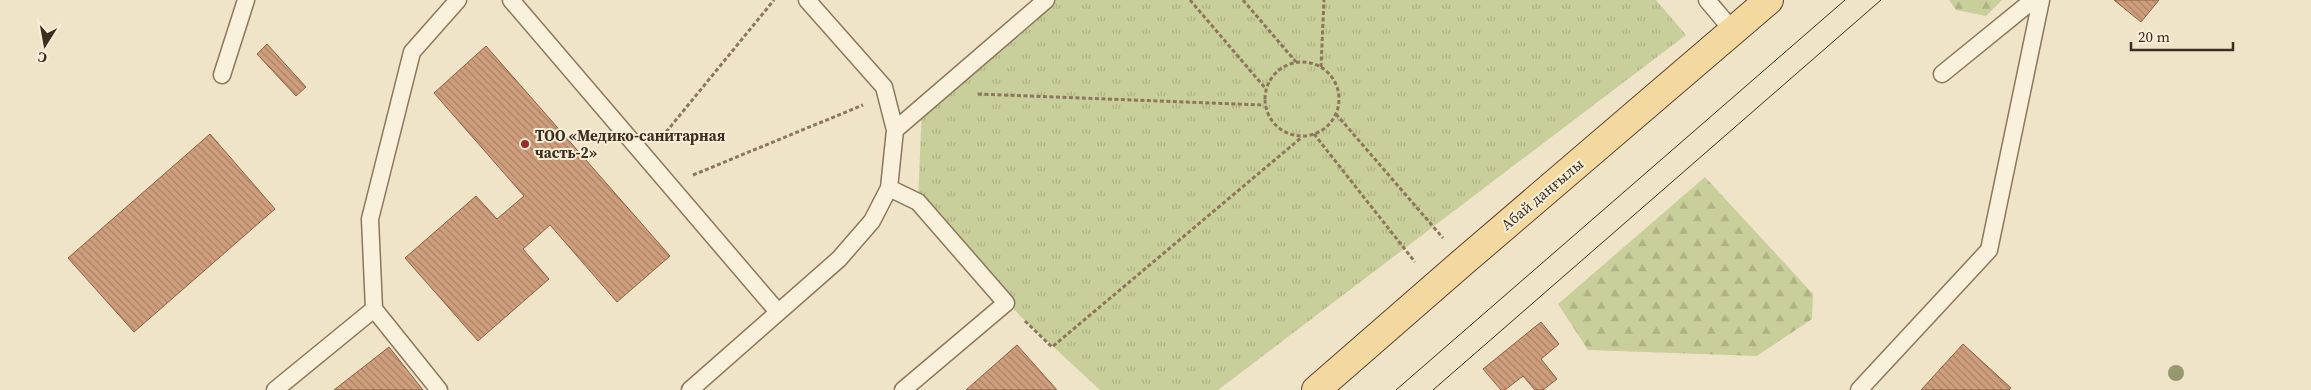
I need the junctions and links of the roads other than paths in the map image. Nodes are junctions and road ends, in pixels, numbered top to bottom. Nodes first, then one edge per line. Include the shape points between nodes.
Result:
1 (246, 0) edge
2 (458, 0) edge
3 (512, 0) edge
4 (807, 0) edge
5 (1046, 0) edge
6 (1707, 0) edge
7 (1769, 0) edge
8 (2033, 0) edge
9 (2041, 0) edge
10 (1733, 31) junction
11 (1942, 74) dead end
12 (222, 75) dead end
13 (895, 130) junction
14 (889, 188) junction
15 (374, 309) junction
16 (778, 312) junction
17 (275, 390) edge
18 (438, 390) edge
19 (690, 390) edge
20 (904, 390) edge
21 (1316, 390) edge
22 (1859, 390) edge

1 - 12 lane
2 - 15 lane via 412,52 370,219
3 - 16 lane
4 - 13 lane via 884,87
5 - 13 lane
6 - 10 lane
7 - 10 main road, Абай даңғылы
8 - 11 lane
9 - 22 lane via 1989,250
10 - 21 main road, Абай даңғылы
13 - 14 lane
14 - 16 lane via 872,221 839,259
14 - 20 lane via 918,202 1006,303
15 - 17 lane
15 - 18 lane
16 - 19 lane

